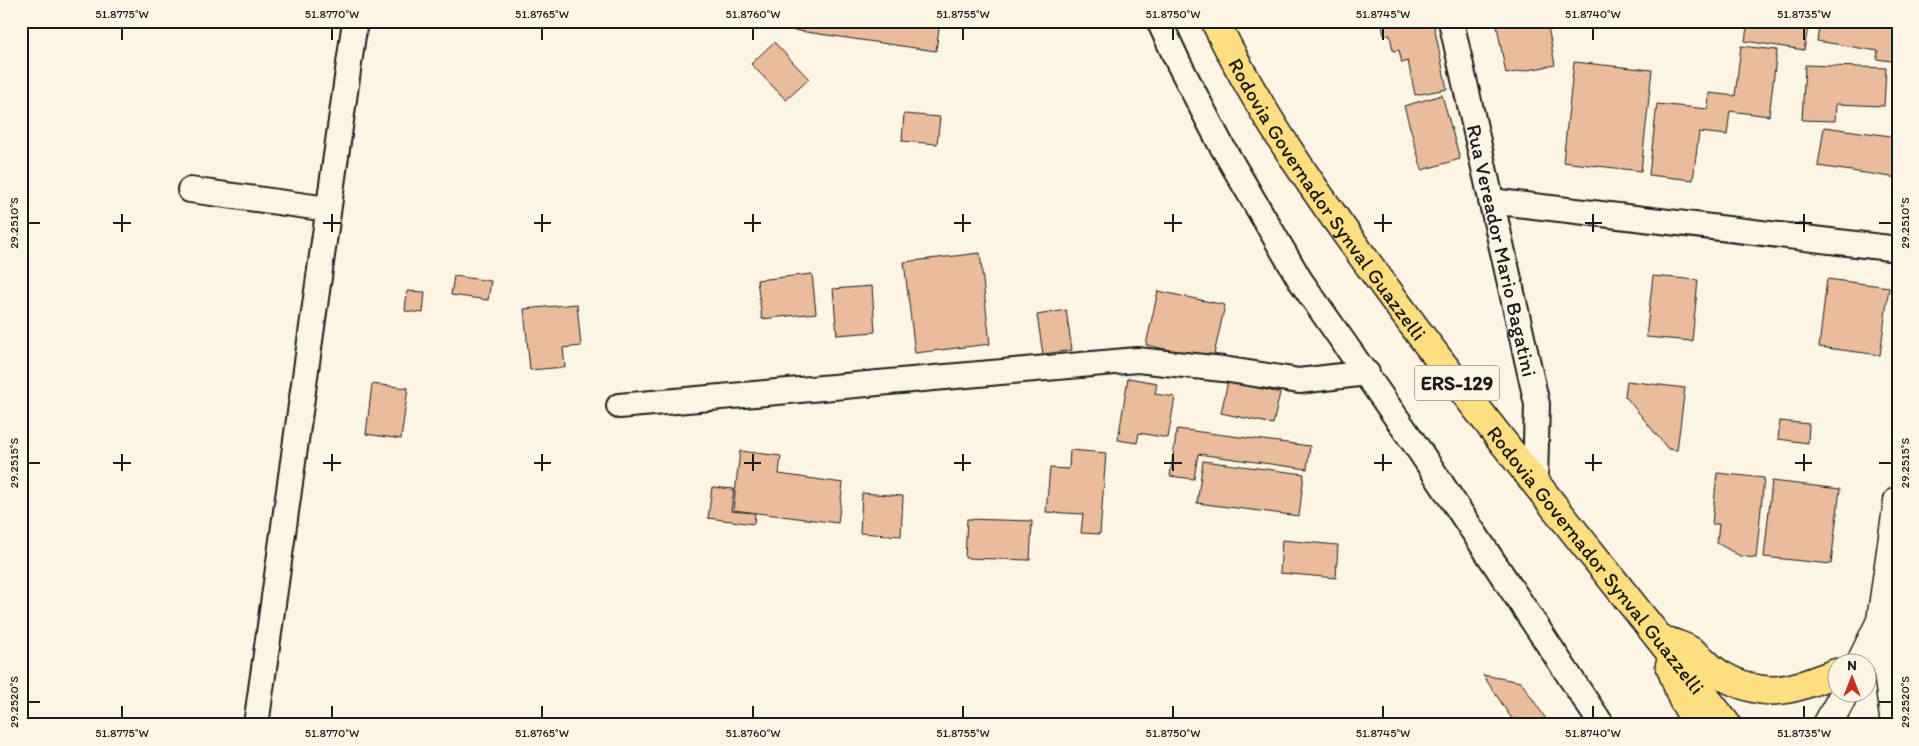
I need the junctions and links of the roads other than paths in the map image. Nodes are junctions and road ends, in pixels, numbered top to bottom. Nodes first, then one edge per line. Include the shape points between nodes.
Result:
1 (355, 21) edge
2 (1159, 21) edge
3 (1215, 21) edge
4 (1451, 21) edge
5 (190, 190) dead end
6 (1491, 201) junction
7 (328, 208) junction
8 (1898, 250) edge
9 (1367, 374) junction
10 (619, 406) dead end
11 (1535, 480) junction
12 (1898, 501) edge
13 (1881, 621) junction
14 (1660, 638) junction
15 (1865, 654) edge
16 (1826, 677) edge
17 (1839, 704) edge
18 (256, 725) edge
19 (1602, 725) edge
20 (1698, 725) edge
21 (1727, 725) edge
22 (1827, 725) edge
23 (1895, 725) edge

1 - 7 street
2 - 9 street via 1248,192 1300,280
3 - 11 main road, Rodovia Governador Synval Guazzelli / ERS-129 via 1277,133 1342,228 1432,352
4 - 6 street, Rua Vereador Mario Bagatini
5 - 7 street
6 - 8 street
6 - 11 street, Rua Vereador Mario Bagatini via 1537,404
7 - 18 street
9 - 10 street via 1300,381 1137,360
9 - 19 street
11 - 14 main road, Rodovia Governador Synval Guazzelli / ERS-129
12 - 13 street
13 - 15 street
13 - 23 street
14 - 16 main road via 1690,650 1720,675 1755,690 1780,691
14 - 20 main road via 1682,698
14 - 21 main road, Rodovia Governador Synval Guazzelli / ERS-129
17 - 22 street

